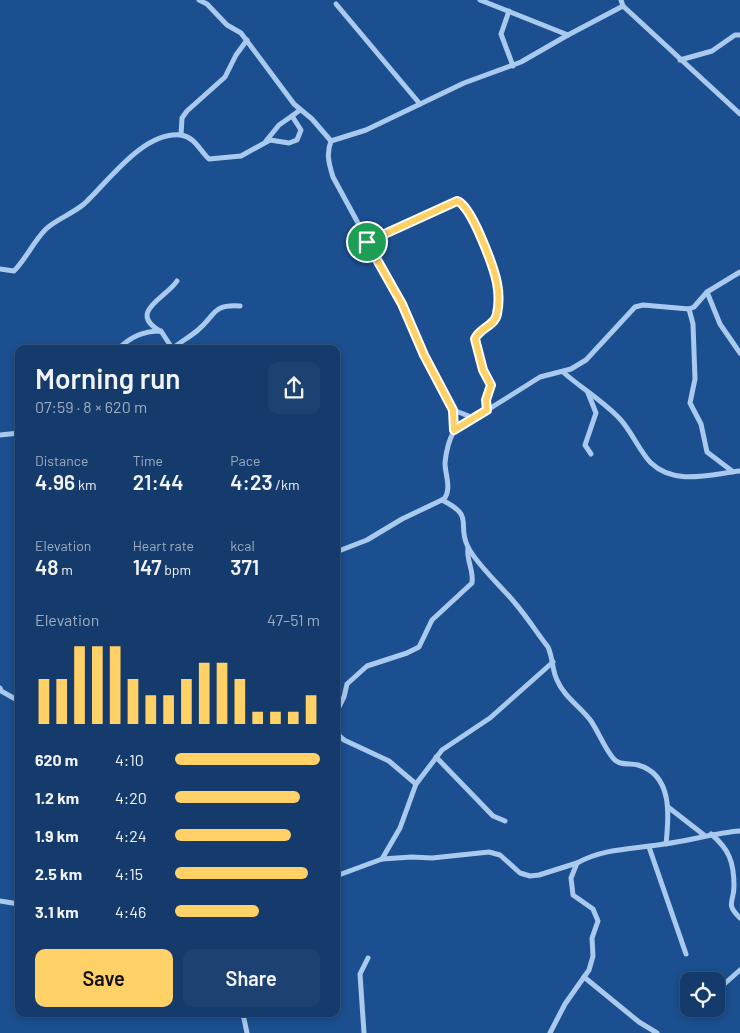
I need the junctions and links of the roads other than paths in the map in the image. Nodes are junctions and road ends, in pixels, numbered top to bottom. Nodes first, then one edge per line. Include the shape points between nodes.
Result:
1 (199, 0) edge
2 (480, 0) edge
3 (622, 3) edge
4 (336, 4) dead end
5 (510, 11) junction
6 (740, 35) edge
7 (568, 36) junction
8 (246, 40) junction
9 (680, 60) junction
10 (513, 66) junction
11 (420, 104) junction
12 (300, 110) junction
13 (740, 114) edge
14 (292, 116) junction
15 (181, 135) junction
16 (266, 141) junction
17 (331, 141) junction
18 (367, 242) junction
19 (0, 269) edge
20 (740, 272) edge
21 (176, 281) dead end
22 (707, 292) junction
23 (240, 306) dead end
24 (689, 309) junction
25 (160, 331) junction
26 (123, 345) edge
27 (170, 345) edge
28 (176, 345) edge
29 (740, 353) edge
30 (563, 372) junction
31 (587, 393) junction
32 (453, 410) junction
33 (487, 410) junction
34 (474, 418) junction
35 (454, 430) junction
36 (15, 433) edge
37 (0, 435) edge
38 (591, 454) dead end
39 (740, 471) edge
40 (732, 472) junction
41 (442, 500) junction
42 (468, 548) junction
43 (340, 550) edge
44 (553, 662) junction
45 (0, 690) edge
46 (15, 699) edge
47 (340, 706) edge
48 (340, 736) edge
49 (436, 758) junction
50 (416, 784) junction
51 (668, 807) junction
52 (505, 821) dead end
53 (740, 831) edge
54 (711, 834) junction
55 (704, 835) junction
56 (666, 844) junction
57 (649, 846) junction
58 (382, 859) junction
59 (577, 863) junction
60 (340, 875) edge
61 (0, 901) edge
62 (15, 903) edge
63 (740, 918) edge
64 (686, 954) dead end
65 (368, 958) dead end
66 (740, 970) edge
67 (584, 977) junction
68 (725, 983) edge
69 (244, 1017) edge
70 (247, 1033) edge
71 (364, 1033) edge
72 (550, 1033) edge
73 (657, 1033) edge

1 - 8 street
2 - 5 street
3 - 7 street
3 - 9 street
4 - 11 street
5 - 7 street
5 - 10 street via 501,34
6 - 9 street via 703,55
7 - 10 street
8 - 12 street
8 - 15 street via 225,77 182,118
9 - 13 street
10 - 11 street via 464,82
11 - 17 street via 366,130
12 - 14 street
12 - 17 street via 312,118
14 - 16 street via 279,125
14 - 16 street via 301,130 297,140 289,143
15 - 16 street via 195,142 211,160 241,156
15 - 19 street via 162,138 145,146 117,167 80,207 48,227 14,272
17 - 18 street via 328,161 333,177
18 - 32 street via 402,304
18 - 33 street via 457,201 464,204 491,263 499,298 497,316 475,339 483,370 491,385 486,400
20 - 22 street
21 - 25 street via 154,302 147,314 150,323
22 - 24 street
22 - 29 street via 720,324
23 - 28 street via 216,309 199,330
24 - 30 street via 635,307 592,355
24 - 40 street via 693,324 695,379 690,403 701,424 707,452
25 - 26 street via 134,335
25 - 27 street
30 - 31 street
30 - 33 street via 540,377
31 - 38 street via 596,413 585,445
31 - 40 street via 618,417 650,462 662,471 691,477
32 - 34 street
32 - 35 street
33 - 34 street
34 - 35 street
35 - 41 street via 446,462 448,495
36 - 37 street
39 - 40 street
41 - 42 street via 462,514
41 - 43 street via 402,518 367,540
42 - 44 street via 548,647
42 - 47 street via 472,583 432,620 419,646 368,666 347,684
44 - 49 street via 519,695 450,743
44 - 51 street via 556,680 591,722 613,758 620,763 642,767 657,777 664,788
45 - 46 street
48 - 50 street via 389,761
49 - 50 street
49 - 52 street via 493,816
50 - 58 street via 400,828
51 - 55 street
51 - 56 street
53 - 54 street
54 - 55 street
54 - 63 street via 730,856 734,887 730,904
55 - 56 street
56 - 57 street
57 - 59 street via 612,850
57 - 64 street
58 - 59 street via 495,852 514,869 530,876
58 - 60 street
59 - 67 street via 571,878 573,895 593,909 598,921 592,938 592,962
61 - 62 street
65 - 71 street via 360,974
66 - 68 street
67 - 72 street
67 - 73 street
69 - 70 street

